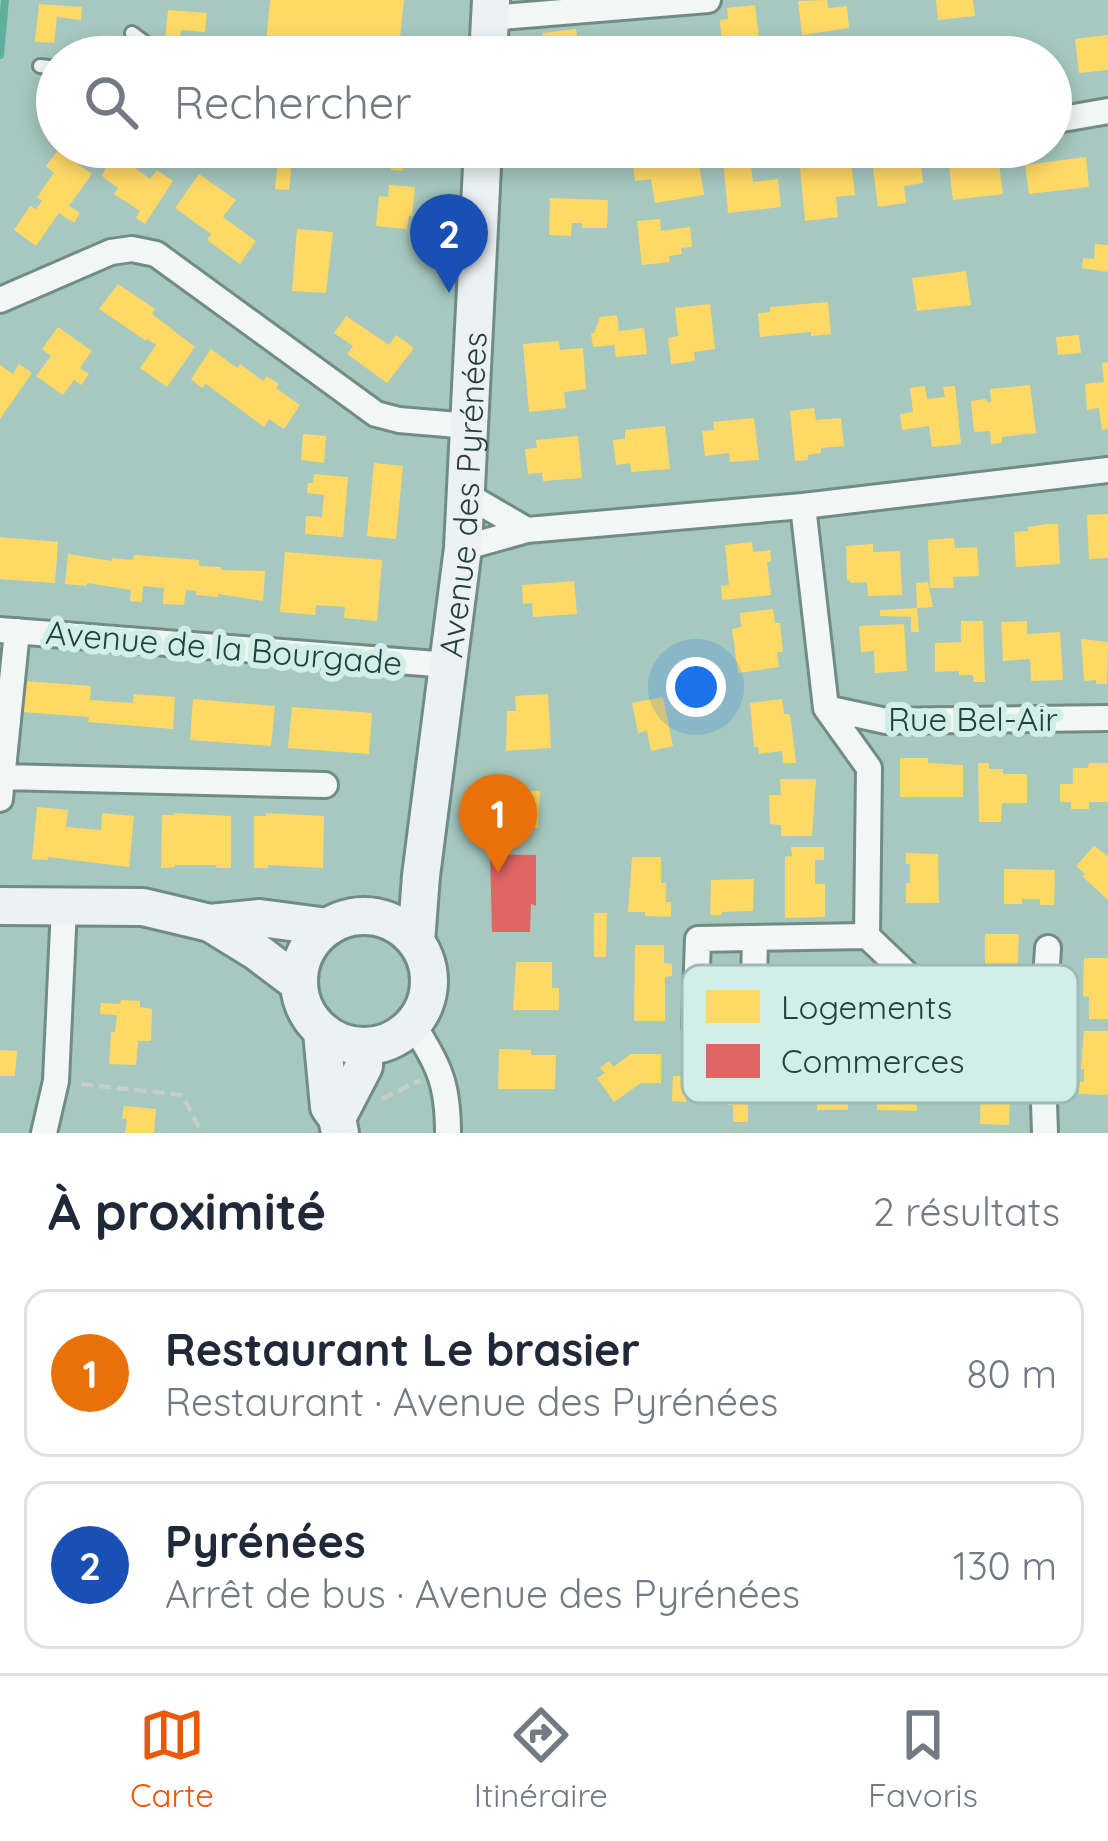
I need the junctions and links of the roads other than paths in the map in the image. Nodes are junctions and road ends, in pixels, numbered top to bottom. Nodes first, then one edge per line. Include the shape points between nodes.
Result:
1 (708, 0) edge
2 (491, 9) edge
3 (132, 33) dead end
4 (136, 36) edge
5 (1108, 111) edge
6 (1072, 117) edge
7 (482, 168) edge
8 (0, 300) edge
9 (470, 427) junction
10 (1108, 470) edge
11 (467, 495) junction
12 (803, 506) junction
13 (527, 530) junction
14 (463, 548) junction
15 (8, 630) edge
16 (449, 665) junction
17 (826, 708) junction
18 (1108, 718) edge
19 (325, 785) dead end
20 (1, 788) edge
21 (427, 843) junction
22 (0, 905) edge
23 (64, 907) junction
24 (377, 917) junction
25 (210, 923) junction
26 (328, 927) junction
27 (867, 936) junction
28 (755, 938) dead end
29 (416, 942) junction
30 (1048, 948) dead end
31 (897, 965) edge
32 (1047, 965) edge
33 (298, 983) junction
34 (413, 1024) junction
35 (322, 1032) junction
36 (364, 1047) junction
37 (1044, 1103) edge
38 (340, 1120) edge
39 (44, 1133) edge
40 (448, 1133) edge
41 (1045, 1133) edge

1 - 2 street
3 - 4 lane
5 - 6 street
7 - 9 main road, Avenue des Pyrénées
8 - 9 street via 111,252 156,254 376,414
9 - 11 main road, Avenue des Pyrénées
10 - 12 street
11 - 13 street
11 - 14 main road, Avenue des Pyrénées
12 - 13 street
12 - 17 street
13 - 14 street
14 - 16 main road, Avenue des Pyrénées
15 - 16 street, Avenue de la Bourgade
15 - 20 street
16 - 21 main road, Avenue des Pyrénées
17 - 18 street, Rue Bel-Air via 886,721
17 - 27 street via 869,768
19 - 20 street
21 - 24 main road, Avenue des Pyrénées via 399,896
21 - 29 main road, Avenue des Pyrénées
22 - 23 main road
23 - 25 main road via 143,907
23 - 39 street via 56,1081
24 - 26 main road
24 - 29 main road
25 - 26 main road via 260,918
25 - 33 main road
26 - 33 main road via 311,942
27 - 28 street
27 - 31 street
29 - 34 main road via 428,994
30 - 32 street
33 - 35 main road
34 - 36 main road
34 - 40 street via 441,1070
35 - 36 main road
35 - 38 main road via 329,1107
36 - 38 main road
37 - 41 street

